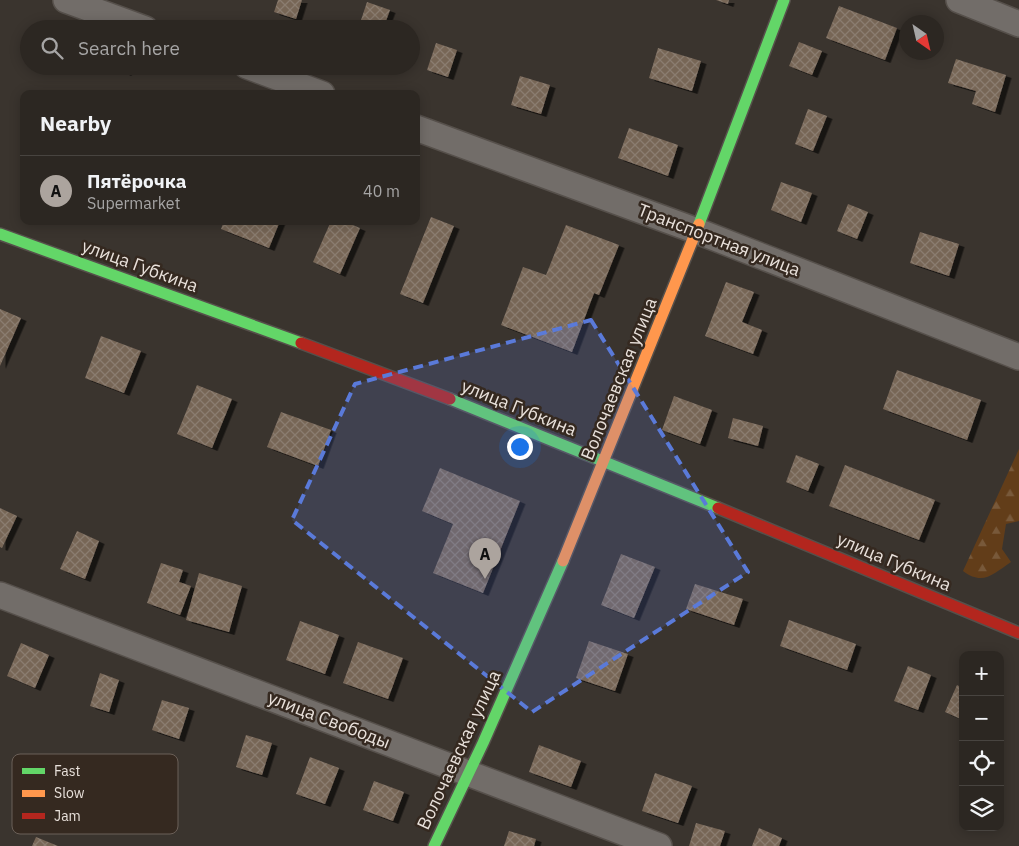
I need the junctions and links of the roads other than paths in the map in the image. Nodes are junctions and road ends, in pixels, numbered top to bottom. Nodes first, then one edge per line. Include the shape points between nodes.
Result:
1 (66, 0) edge
2 (784, 0) edge
3 (959, 0) edge
4 (120, 20) edge
5 (1019, 24) edge
6 (271, 75) edge
7 (311, 90) edge
8 (420, 129) edge
9 (697, 231) junction
10 (0, 234) edge
11 (1019, 357) edge
12 (605, 461) junction
13 (0, 595) edge
14 (1019, 633) edge
15 (470, 773) junction
16 (434, 846) edge
17 (659, 846) edge

1 - 4 street
2 - 9 main road, Волочаевская улица
3 - 5 street
6 - 7 street
8 - 9 street, Транспортная улица
9 - 11 street, Транспортная улица
9 - 12 main road, Волочаевская улица
10 - 12 main road, улица Губкина via 394,377
12 - 14 main road, улица Губкина
12 - 15 main road, Волочаевская улица
13 - 15 street, улица Свободы
15 - 16 main road, Волочаевская улица
15 - 17 street, улица Свободы

